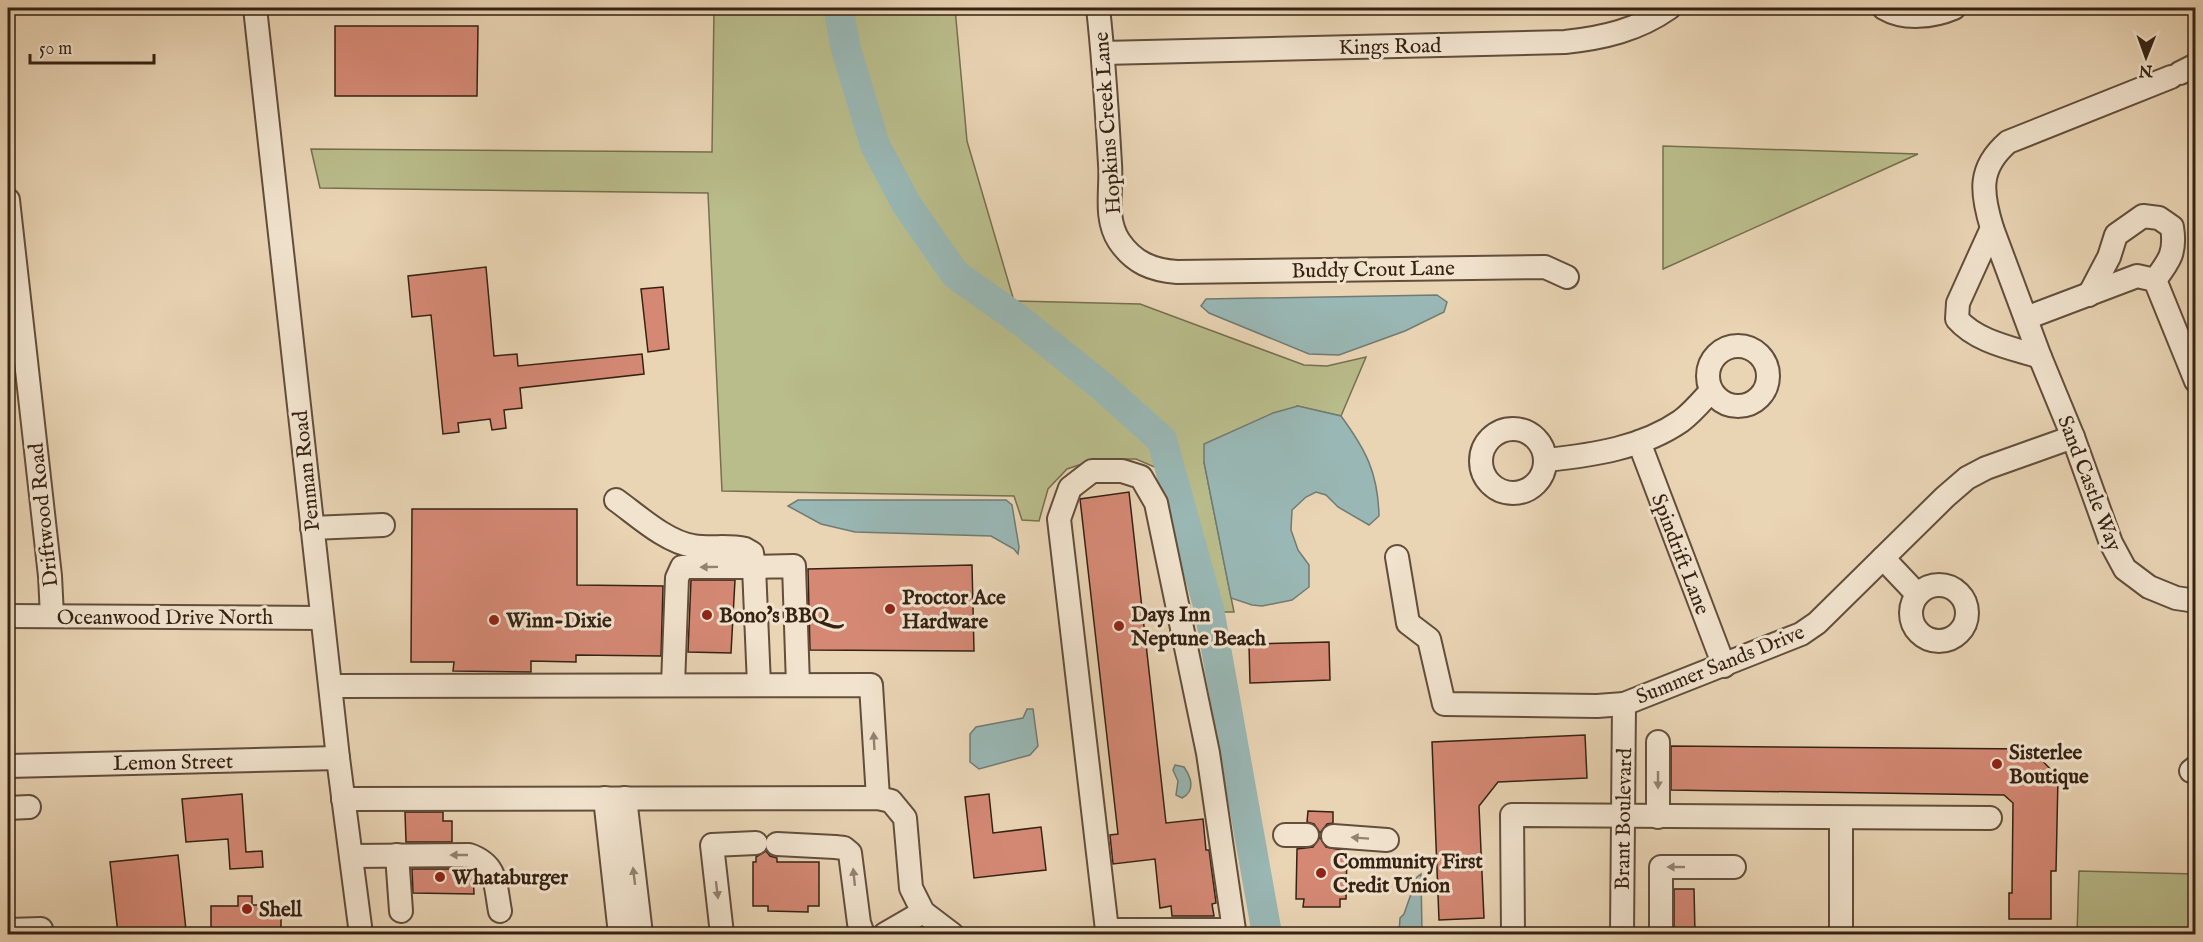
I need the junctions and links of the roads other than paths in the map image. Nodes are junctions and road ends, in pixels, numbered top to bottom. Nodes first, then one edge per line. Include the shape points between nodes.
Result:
1 (255, 8) edge
2 (1098, 8) edge
3 (1669, 8) edge
4 (1884, 8) edge
5 (1954, 8) edge
6 (1103, 53) junction
7 (2182, 72) edge
8 (8, 200) edge
9 (1992, 228) junction
10 (1177, 272) joint
11 (1567, 277) dead end
12 (2155, 280) junction
13 (2089, 295) junction
14 (2026, 318) junction
15 (2040, 357) junction
16 (2196, 381) edge
17 (1711, 391) dead end
18 (2073, 437) junction
19 (1639, 442) junction
20 (1547, 460) dead end
21 (616, 500) dead end
22 (383, 525) dead end
23 (312, 528) junction
24 (1397, 557) dead end
25 (1883, 558) junction
26 (754, 567) junction
27 (1917, 594) dead end
28 (2196, 601) edge
29 (8, 616) edge
30 (52, 616) junction
31 (322, 618) junction
32 (1724, 666) junction
33 (674, 685) junction
34 (759, 685) junction
35 (798, 685) junction
36 (331, 686) junction
37 (1624, 704) junction
38 (1658, 742) dead end
39 (338, 758) junction
40 (8, 766) edge
41 (615, 798) junction
42 (878, 798) junction
43 (343, 799) junction
44 (1623, 817) junction
45 (1658, 817) junction
46 (1841, 818) junction
47 (1990, 818) dead end
48 (1332, 836) dead end
49 (1387, 840) dead end
50 (351, 855) junction
51 (398, 855) junction
52 (1734, 867) dead end
53 (401, 910) dead end
54 (500, 911) dead end
55 (923, 912) junction
56 (41, 929) dead end
57 (8, 930) edge
58 (1131, 932) edge
59 (1211, 932) edge
60 (361, 934) edge
61 (620, 934) edge
62 (641, 934) edge
63 (722, 934) edge
64 (863, 934) edge
65 (885, 934) edge
66 (952, 934) edge
67 (1513, 934) edge
68 (1622, 934) edge
69 (1661, 934) edge
70 (1841, 934) edge

1 - 23 street, Penman Road
2 - 6 street, Hopkins Creek Lane
3 - 6 street, Kings Road via 1622,32 1565,42
4 - 5 street via 1910,16
6 - 10 street, Hopkins Creek Lane via 1110,212 1118,239 1132,256 1156,270
7 - 9 street, Sand Castle Way via 2008,142 1986,171 1986,206
8 - 30 street, Driftwood Road
9 - 14 street, Sand Castle Way
9 - 15 street via 1958,303 1957,319 1966,329 1986,339
10 - 11 street, Buddy Crout Lane via 1545,267
12 - 13 street via 2137,276
12 - 13 street via 2175,245 2172,227 2158,218 2143,216 2115,235 2109,257
12 - 16 street
13 - 14 street
14 - 15 street, Sand Castle Way
15 - 18 street, Sand Castle Way
17 - 19 street via 1681,420
18 - 25 street, Summer Sands Drive via 1967,478
18 - 28 street, Sand Castle Way via 2111,543 2125,569 2150,587
19 - 20 street via 1593,455
19 - 32 street, Spindrift Lane
21 - 26 street via 683,544 749,550
22 - 23 street
23 - 31 street, Penman Road
24 - 37 street, Summer Sands Drive via 1408,623 1429,639 1444,704
25 - 27 street
25 - 32 street, Summer Sands Drive via 1801,634
26 -> 33 street via 682,567 676,578
26 - 34 street
26 - 35 street via 794,566
29 - 30 street, Oceanwood Drive North
30 - 31 street, Oceanwood Drive North
31 - 36 street, Penman Road
32 - 37 street, Summer Sands Drive
33 - 34 street
33 - 36 street
34 - 35 street
42 -> 35 street via 871,685
36 - 39 street, Penman Road
37 - 44 street, Brant Boulevard
38 -> 45 street
39 - 40 street, Lemon Street
39 - 43 street, Penman Road
41 - 42 street
41 - 43 street
41 - 61 street
62 -> 41 street
42 - 55 street via 891,801 905,818 911,888
43 - 50 street, Penman Road
44 - 45 street
44 - 67 street via 1512,815
44 - 68 street, Brant Boulevard
45 - 46 street
46 - 47 street
46 - 70 street
49 -> 48 street
50 - 51 street
50 - 60 street, Penman Road
51 - 53 street
54 -> 51 street via 493,873 482,860 469,855
52 -> 69 street via 1661,867
55 - 65 street
55 - 66 street
56 - 57 street
58 - 59 street
58 - 59 street via 1107,930 1059,519 1070,488 1092,471 1122,471 1141,477 1156,503 1208,753 1234,930
64 -> 63 street via 850,853 835,846 766,843 712,846

